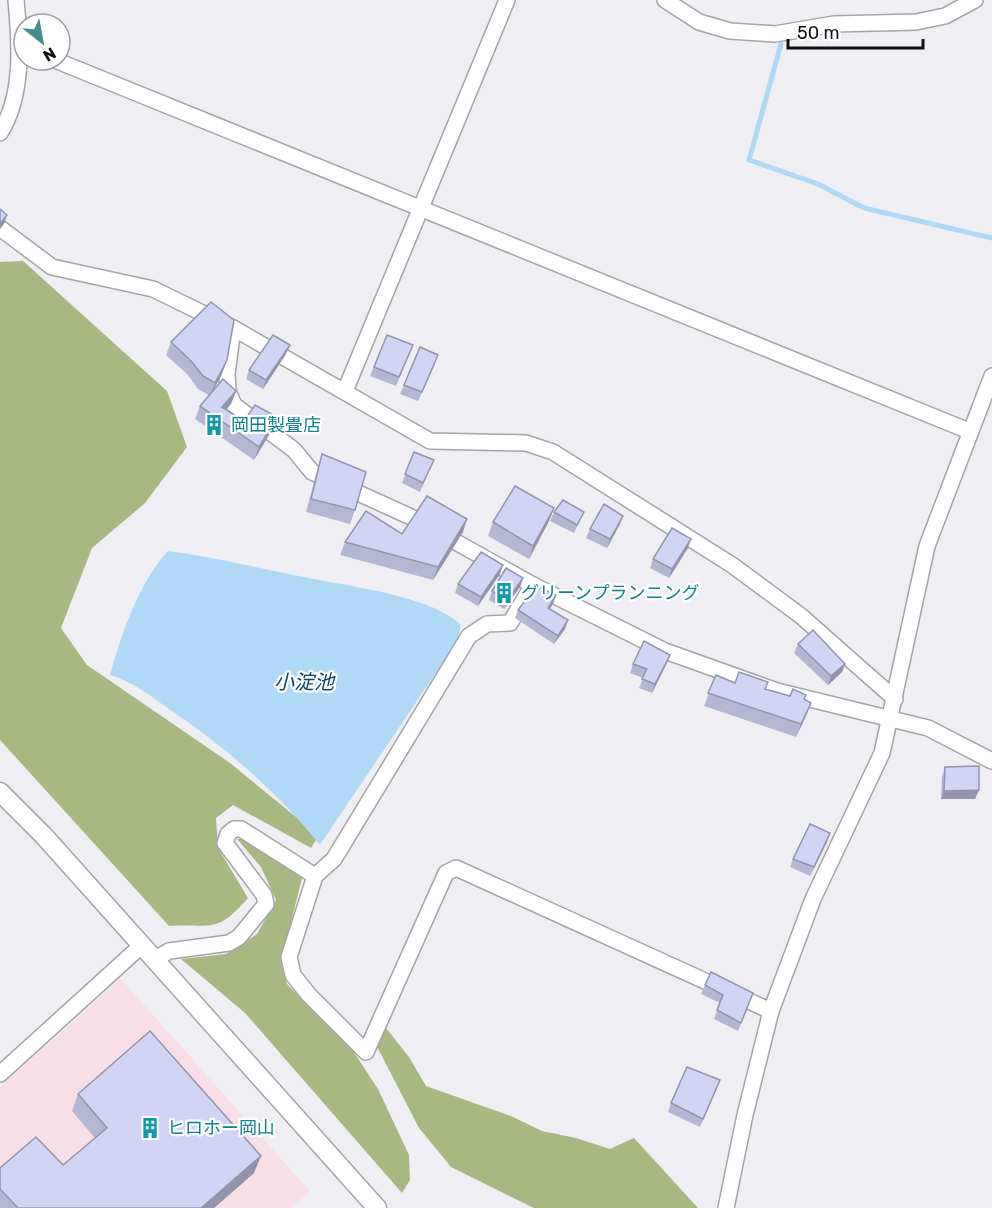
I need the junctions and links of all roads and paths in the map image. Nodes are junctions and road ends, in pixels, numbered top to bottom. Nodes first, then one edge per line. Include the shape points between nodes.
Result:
1 (507, 0) edge
2 (665, 0) edge
3 (975, 0) edge
4 (72, 67) edge
5 (17, 72) edge
6 (0, 133) edge
7 (418, 210) junction
8 (0, 228) edge
9 (233, 328) junction
10 (992, 376) edge
11 (345, 391) junction
12 (969, 431) junction
13 (533, 585) junction
14 (896, 699) junction
15 (892, 717) junction
16 (992, 760) edge
17 (0, 792) edge
18 (315, 876) junction
19 (141, 946) junction
20 (154, 960) junction
21 (771, 1011) junction
22 (0, 1074) edge
23 (377, 1208) edge
24 (726, 1208) edge

1 - 7 street
2 - 3 street via 699,22 730,31 776,34 834,24 916,22 945,16
4 - 7 street
5 - 6 street via 6,124
7 - 11 street
7 - 12 street
8 - 9 street via 52,267 153,289
9 - 11 street
9 - 13 street via 226,374 234,405 294,450 312,472 411,517
10 - 12 street
11 - 14 street via 430,441 526,443 553,452 732,565 801,616
12 - 14 street via 927,546
13 - 15 street via 665,651 777,691 838,708
13 - 18 street via 510,623 487,624 469,636 334,860
14 - 15 street
15 - 16 street via 928,728
15 - 21 street via 882,753 813,898
17 - 19 street
18 - 20 street via 241,829 234,829 225,843 264,895 266,904 240,937 229,943 169,951
18 - 21 street via 289,957 293,975 366,1052 446,873 456,868
19 - 20 street
19 - 22 street
20 - 23 street
21 - 24 street

